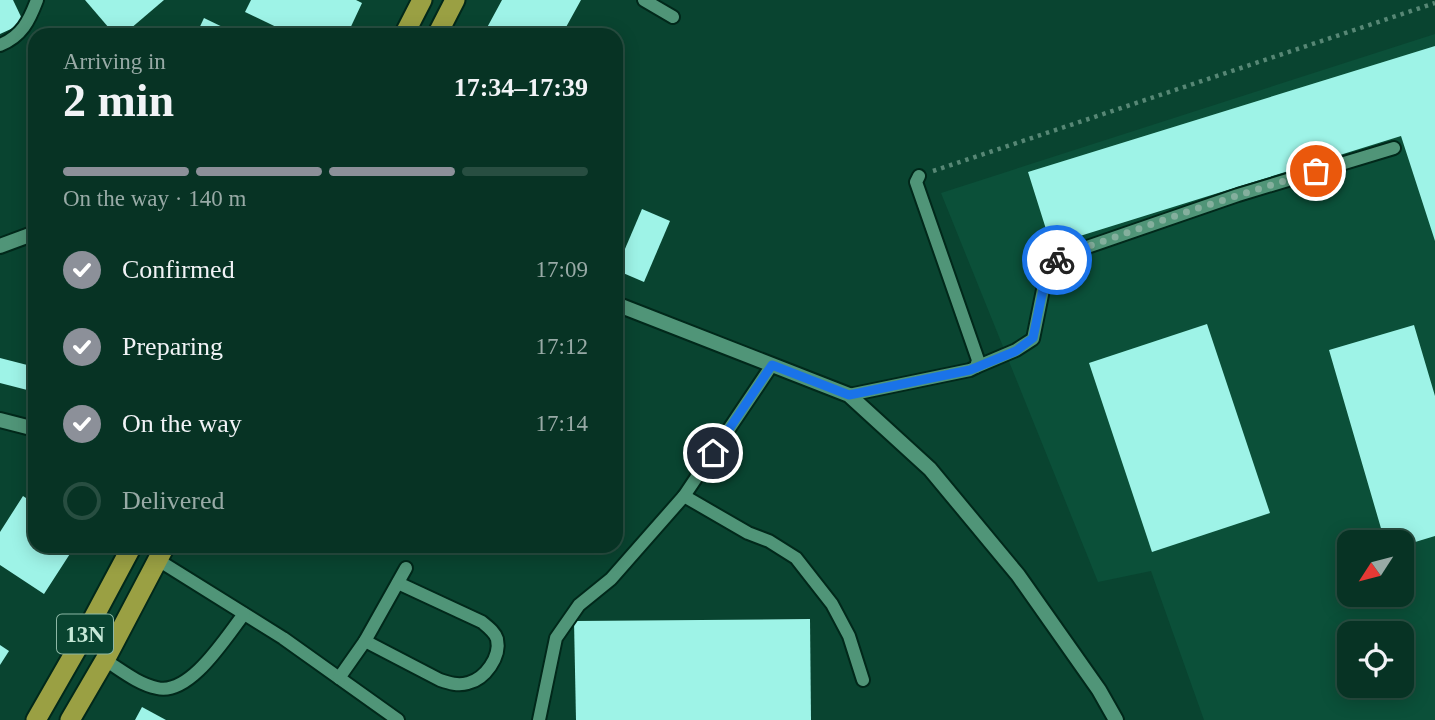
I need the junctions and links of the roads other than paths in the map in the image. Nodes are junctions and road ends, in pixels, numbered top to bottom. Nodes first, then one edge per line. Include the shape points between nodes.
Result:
1 (37, 0) edge
2 (422, 0) edge
3 (455, 0) edge
4 (644, 0) edge
5 (673, 17) dead end
6 (408, 28) edge
7 (441, 28) edge
8 (0, 45) edge
9 (1394, 148) dead end
10 (919, 176) road end
11 (28, 236) edge
12 (0, 246) edge
13 (623, 307) edge
14 (772, 365) junction
15 (976, 367) junction
16 (849, 395) junction
17 (0, 419) edge
18 (28, 427) edge
19 (684, 496) junction
20 (128, 553) edge
21 (161, 553) edge
22 (406, 568) dead end
23 (398, 583) junction
24 (244, 614) junction
25 (365, 641) junction
26 (105, 660) junction
27 (339, 678) junction
28 (863, 680) dead end
29 (36, 720) edge
30 (70, 720) edge
31 (398, 720) edge
32 (539, 720) edge
33 (1116, 720) edge

1 - 8 lane via 28,25
2 - 6 highway
3 - 7 highway
4 - 5 lane
9 - 15 lane via 1061,256 1047,270 1033,338 1016,351
10 - 15 lane via 916,182 978,360
11 - 12 street
13 - 14 street
14 - 16 street
14 - 19 lane
15 - 16 lane
16 - 33 street via 930,469 1010,565
17 - 18 street
19 - 28 lane via 796,558 832,604 849,636
19 - 32 lane via 611,579 579,605 556,638
20 - 29 highway, 13N
21 - 24 lane
21 - 26 highway, 13N
22 - 23 lane
23 - 25 lane
23 - 25 lane via 482,622 497,637 492,663 482,676 453,685
24 - 26 lane via 197,673 176,687 159,689
24 - 27 lane
25 - 27 lane
26 - 30 highway, 13N
27 - 31 lane

